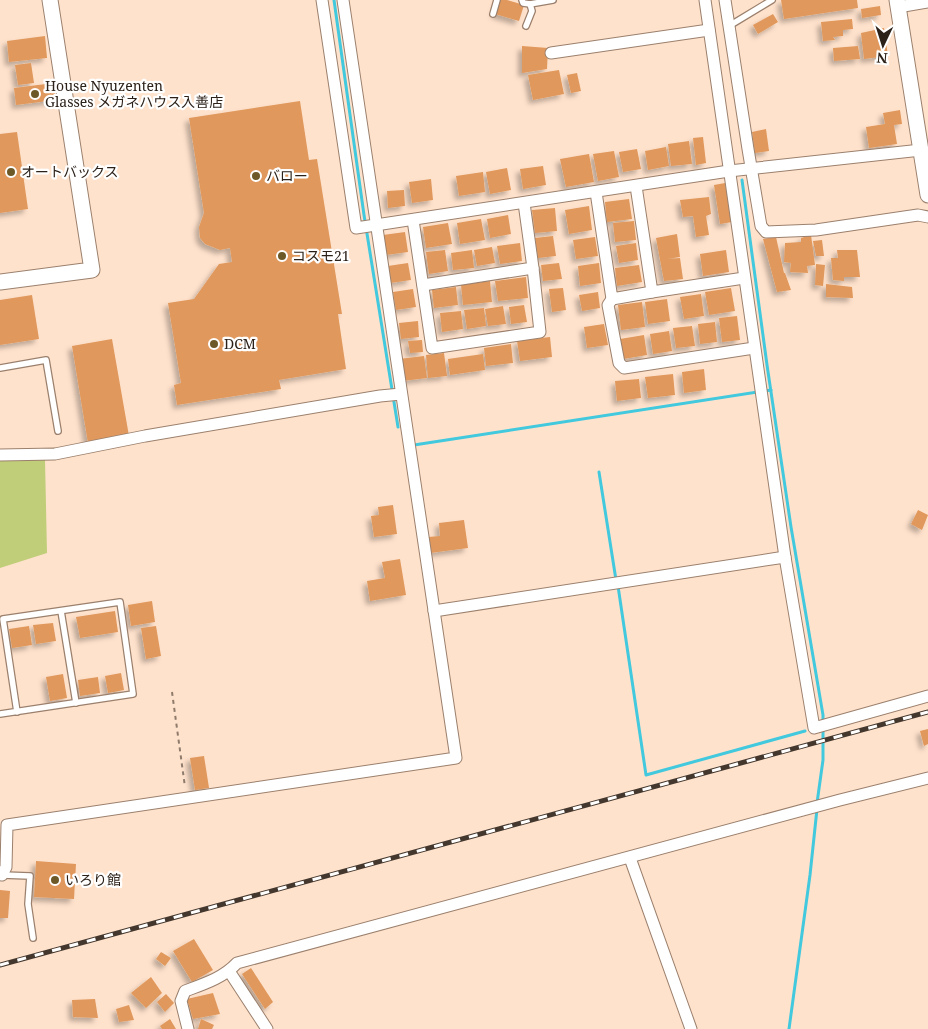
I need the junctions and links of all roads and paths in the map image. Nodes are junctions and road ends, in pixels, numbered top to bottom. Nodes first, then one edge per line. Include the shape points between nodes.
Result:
1 (50, 0) edge
2 (322, 0) edge
3 (343, 0) edge
4 (497, 0) edge
5 (522, 0) edge
6 (553, 0) edge
7 (704, 0) edge
8 (725, 0) edge
9 (772, 0) edge
10 (928, 2) edge
11 (898, 3) edge
12 (530, 4) junction
13 (493, 14) dead end
14 (526, 26) dead end
15 (729, 26) junction
16 (709, 30) junction
17 (550, 52) dead end
18 (921, 150) junction
19 (752, 169) junction
20 (729, 172) junction
21 (636, 186) junction
22 (596, 192) junction
23 (928, 195) edge
24 (524, 203) junction
25 (928, 216) edge
26 (413, 220) junction
27 (377, 225) junction
28 (533, 268) junction
29 (744, 278) junction
30 (0, 282) edge
31 (423, 285) junction
32 (652, 292) junction
33 (612, 299) junction
34 (754, 348) junction
35 (0, 368) edge
36 (402, 394) junction
37 (58, 432) dead end
38 (0, 454) edge
39 (785, 557) junction
40 (61, 611) junction
41 (434, 611) junction
42 (172, 692) dead end
43 (928, 696) edge
44 (76, 703) junction
45 (17, 712) junction
46 (0, 714) edge
47 (928, 778) edge
48 (186, 797) junction
49 (630, 858) junction
50 (1, 875) edge
51 (34, 938) dead end
52 (229, 972) junction
53 (188, 1029) edge
54 (267, 1029) edge
55 (691, 1029) edge

1 - 30 street via 92,270
2 - 27 street via 356,228
3 - 27 street
4 - 13 lane
5 - 12 lane
6 - 12 lane
7 - 16 street
8 - 15 street
9 - 15 lane
10 - 11 street
11 - 18 street
12 - 14 lane via 532,11
15 - 19 street
16 - 17 street
16 - 20 street
18 - 19 street
18 - 23 street
19 - 20 street
19 - 25 street via 761,226 766,232 816,230
20 - 21 street
20 - 29 street
21 - 22 street
21 - 32 street
22 - 24 street
22 - 33 street
24 - 26 street
24 - 28 street
26 - 27 street
26 - 31 street
27 - 36 street
28 - 31 street
28 - 31 street via 540,332 432,348
29 - 32 street
29 - 34 street
32 - 33 street
33 - 34 street via 608,305 619,363 624,368
34 - 39 street
35 - 37 lane via 46,360
36 - 38 street via 55,454
36 - 41 street
39 - 41 street
39 - 43 street via 814,728
40 - 44 lane
40 - 44 lane via 120,602 133,694
40 - 45 lane via 3,619
41 - 48 street via 456,758
42 - 48 path
44 - 45 lane
45 - 46 lane
47 - 49 street
48 - 50 street via 7,825 6,868
49 - 52 street via 237,963
49 - 55 street
50 - 51 lane via 30,876 28,904
52 - 53 street via 184,991 181,1001
52 - 54 street

